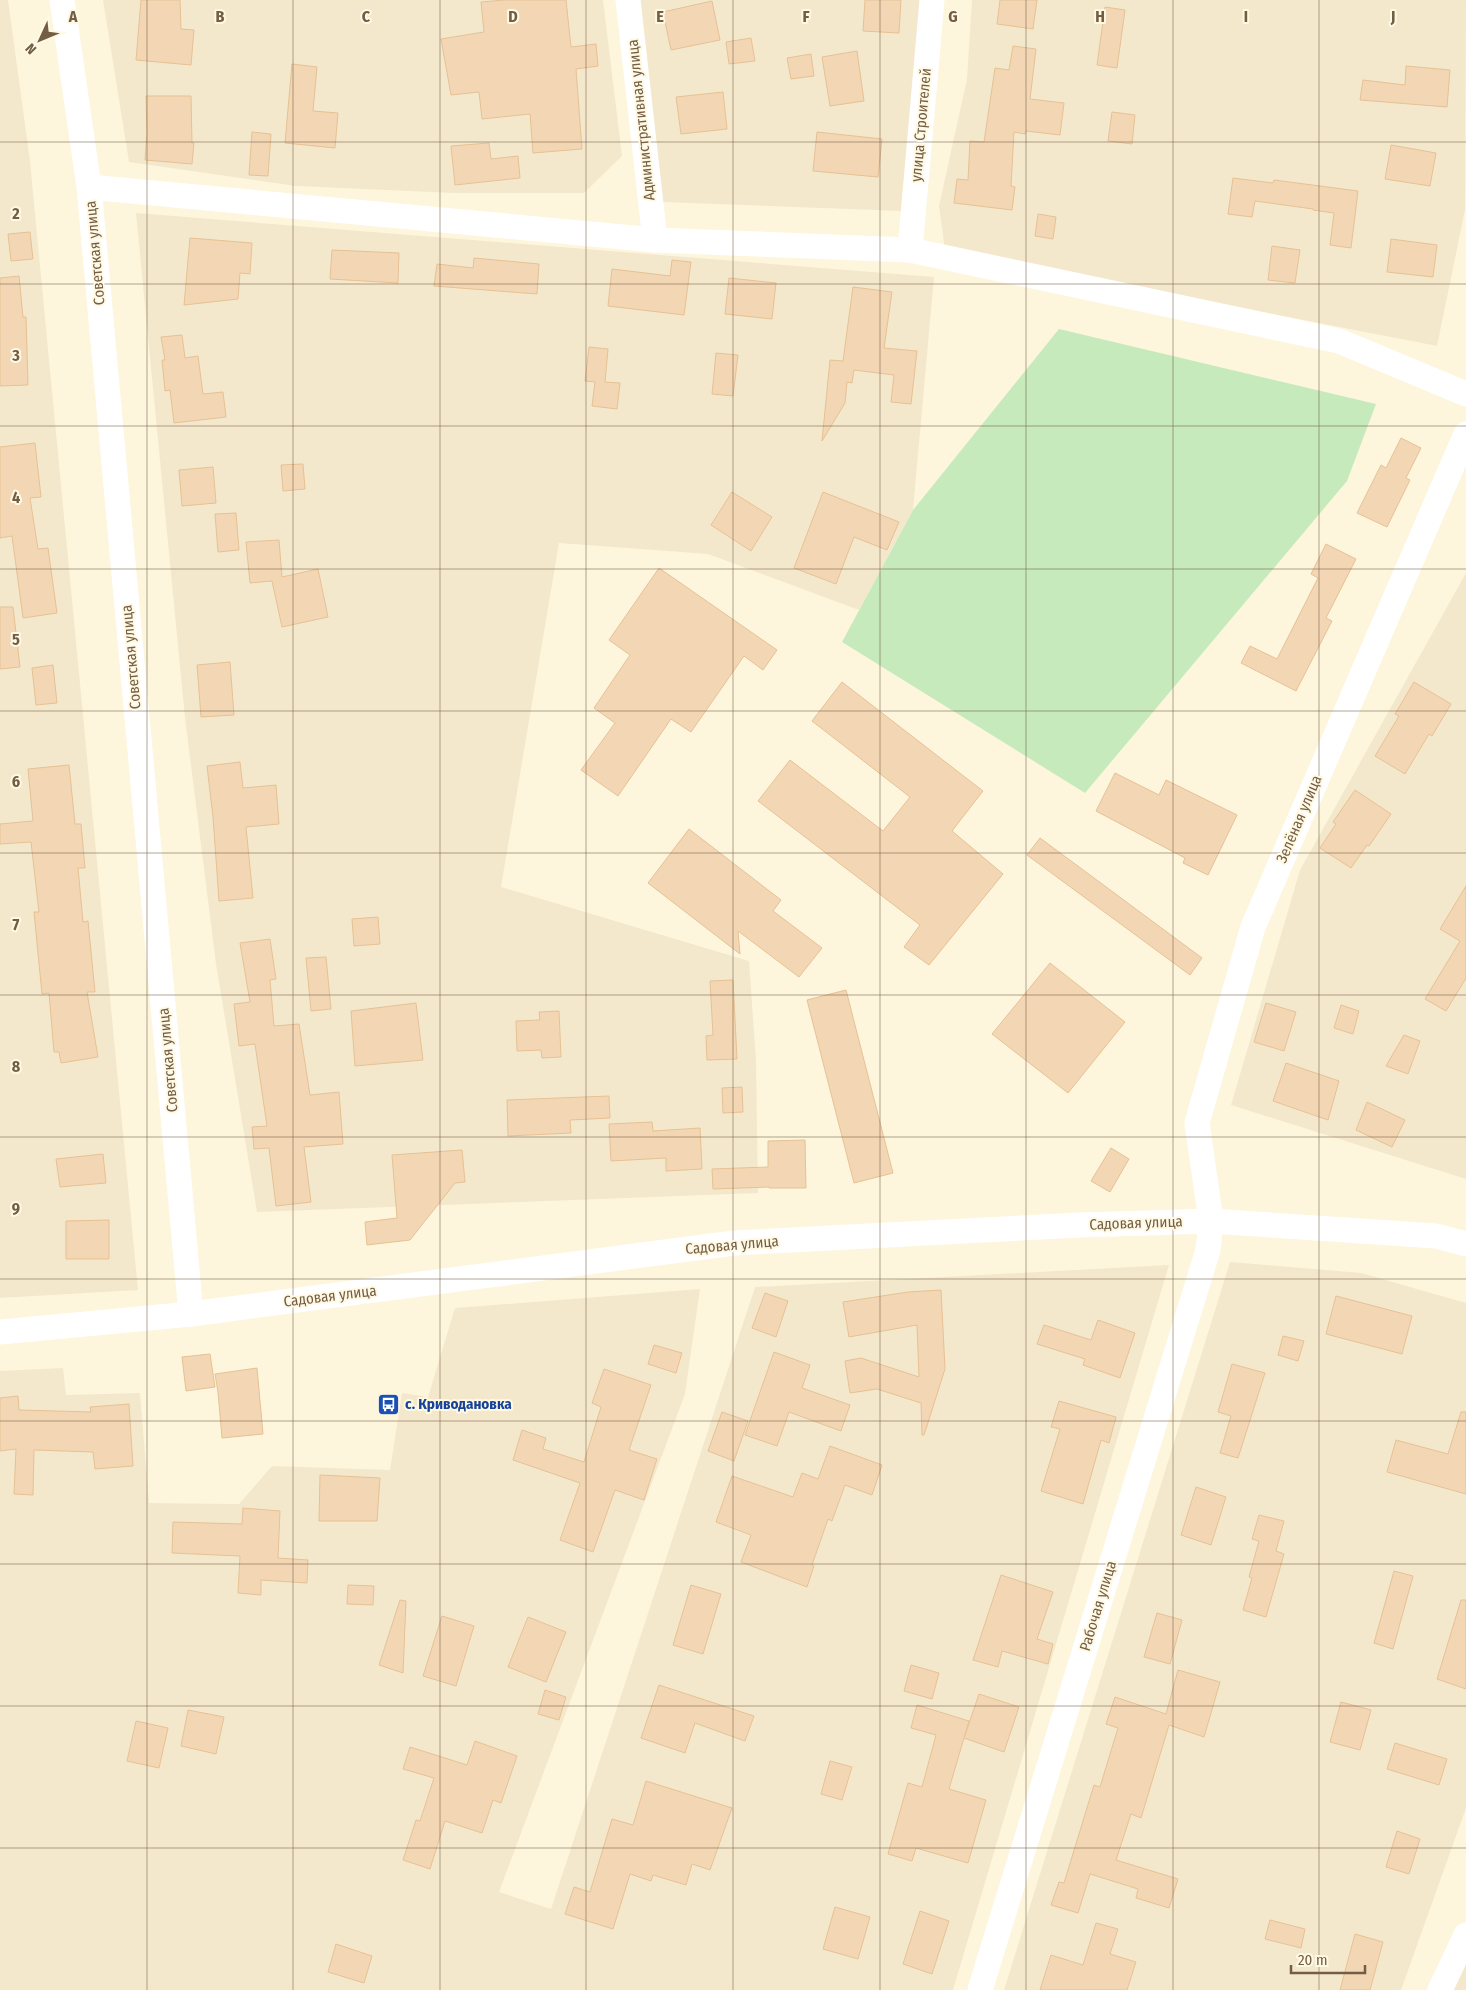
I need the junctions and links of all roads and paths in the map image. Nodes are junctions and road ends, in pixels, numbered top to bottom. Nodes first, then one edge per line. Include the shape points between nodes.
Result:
1 (62, 0) edge
2 (628, 0) edge
3 (932, 0) edge
4 (88, 187) junction
5 (655, 240) junction
6 (910, 250) junction
7 (1466, 394) edge
8 (1466, 434) edge
9 (1211, 1221) junction
10 (1466, 1244) edge
11 (191, 1314) junction
12 (0, 1332) edge
13 (1466, 1935) edge
14 (980, 1990) edge
15 (1440, 1990) edge

1 - 4 street, Советская улица
2 - 5 street, Административная улица
3 - 6 street, улица Строителей
4 - 5 street
4 - 11 street, Советская улица
5 - 6 street
6 - 7 street via 1339,341
8 - 9 street, Зелёная улица via 1253,927 1197,1123
9 - 10 street, Садовая улица via 1436,1236
9 - 11 street, Садовая улица via 734,1243
9 - 14 street, Рабочая улица via 1208,1250
11 - 12 street, Садовая улица
13 - 15 street

